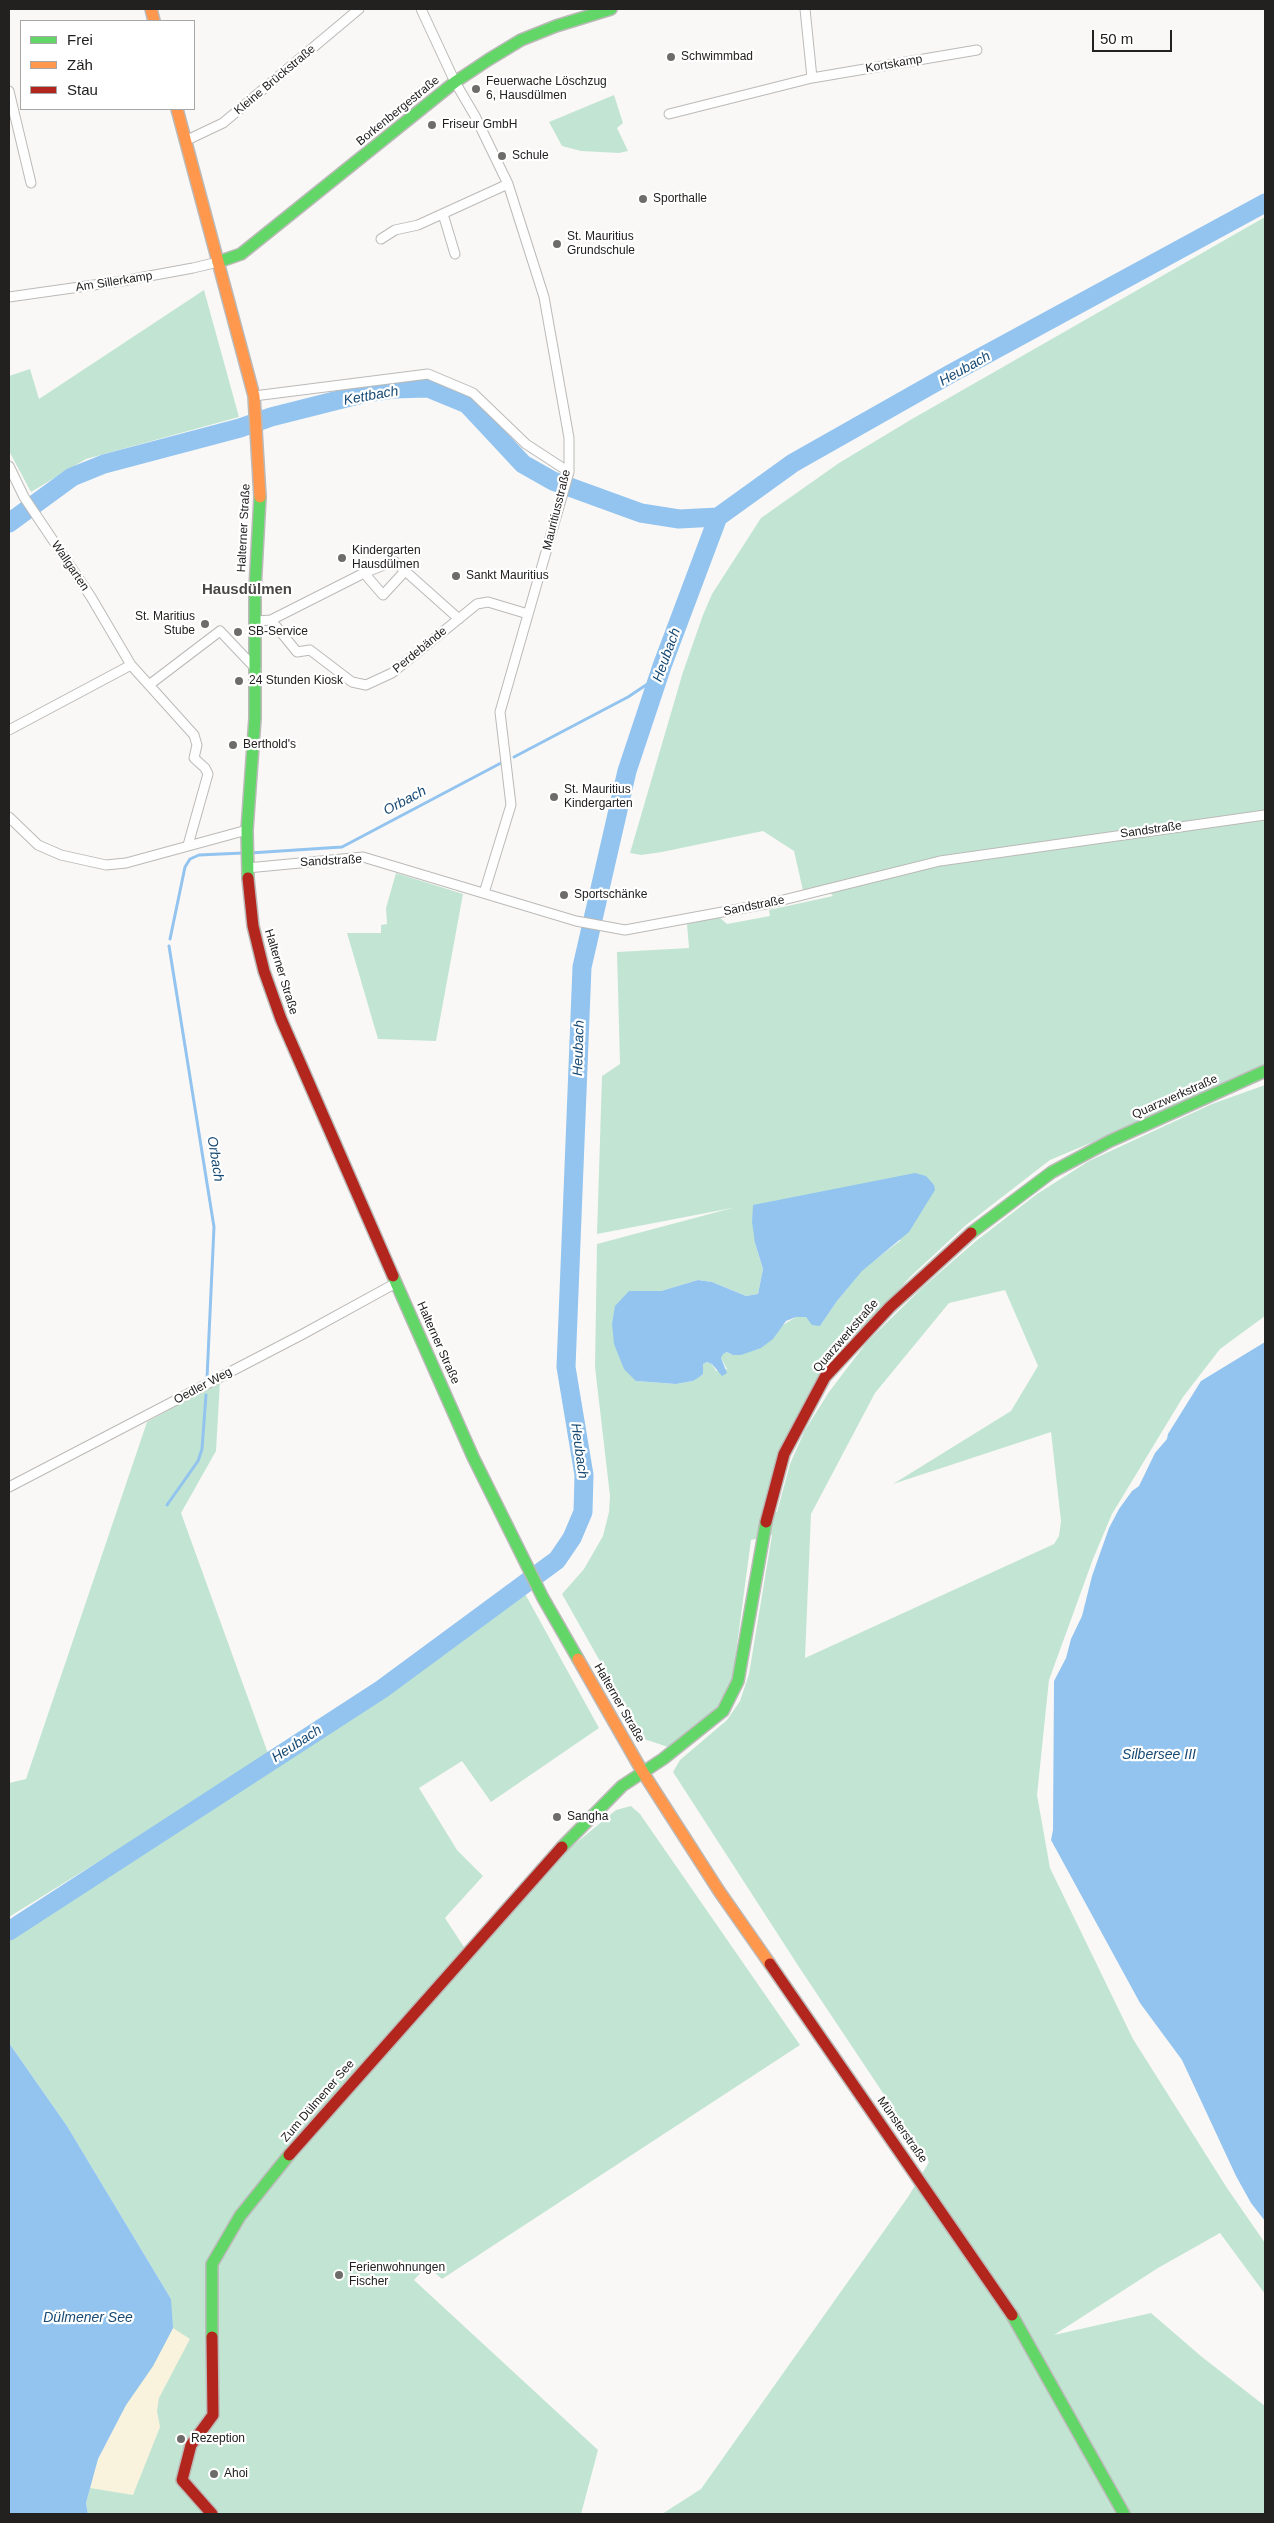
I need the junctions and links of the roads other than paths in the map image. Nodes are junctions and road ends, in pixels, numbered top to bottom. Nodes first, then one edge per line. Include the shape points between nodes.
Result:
1 (359, 9) edge
2 (421, 9) edge
3 (611, 9) edge
4 (805, 9) edge
5 (977, 50) dead end
6 (812, 78) junction
7 (455, 82) junction
8 (9, 91) edge
9 (176, 110) edge
10 (669, 114) dead end
11 (185, 141) junction
12 (30, 183) dead end
13 (508, 184) junction
14 (443, 214) junction
15 (381, 239) dead end
16 (455, 254) dead end
17 (218, 262) junction
18 (9, 297) edge
19 (254, 401) junction
20 (9, 466) edge
21 (568, 475) junction
22 (406, 570) junction
23 (364, 572) junction
24 (528, 614) junction
25 (459, 618) junction
26 (270, 620) junction
27 (256, 621) junction
28 (131, 665) junction
29 (256, 670) junction
30 (149, 685) junction
31 (9, 730) edge
32 (1265, 815) edge
33 (9, 817) edge
34 (247, 830) junction
35 (188, 846) junction
36 (247, 864) junction
37 (484, 893) junction
38 (1265, 1071) edge
39 (396, 1283) junction
40 (9, 1487) edge
41 (642, 1771) junction
42 (212, 2514) edge
43 (1124, 2514) edge

1 - 11 street, Kleine Brückstraße via 223,123
2 - 7 street, Mauritiusstraße
3 - 7 main road, Borkenbergestraße via 521,40
4 - 6 street
5 - 6 street, Kortskamp
6 - 10 street, Kortskamp
7 - 13 street, Mauritiusstraße
7 - 17 main road, Borkenbergestraße via 242,254
8 - 12 street
9 - 11 main road, Halterner Straße
11 - 17 main road, Halterner Straße
13 - 14 street
13 - 21 street, Mauritiusstraße via 544,297 569,438
14 - 15 street via 396,230
14 - 16 street
17 - 18 street, Am Sillerkamp
17 - 19 main road, Halterner Straße
19 - 21 street via 428,374 473,393 526,444
19 - 27 main road, Halterner Straße via 260,479
20 - 28 street, Wallgarten via 24,497 91,597
21 - 24 street, Mauritiusstraße
22 - 23 street via 394,561
22 - 23 street via 383,595
22 - 25 street
23 - 26 street
24 - 25 street, Perdebände via 488,602 477,604
24 - 37 street, Mauritiusstraße via 500,712 511,805
25 - 26 street, Perdebände via 392,673 366,685 352,682 310,650 297,652
26 - 27 street
27 - 29 main road, Halterner Straße
28 - 30 street, Wallgarten
28 - 31 street
29 - 30 street via 220,630
29 - 34 main road, Halterner Straße via 256,718
30 - 35 street, Wallgarten via 194,735 197,745 194,758 208,774
32 - 37 street, Sandstraße via 940,861 771,903 625,930 576,921
33 - 35 street via 38,845 96,863 126,863
34 - 35 street
34 - 36 main road, Halterner Straße
36 - 37 street, Sandstraße via 363,857
36 - 39 main road, Halterner Straße via 252,926 278,1012
38 - 41 main road, Quarzwerkstraße via 1110,1141 1052,1172 966,1237 890,1307 825,1377 784,1454 765,1525 738,1681 723,1711 663,1759
39 - 40 street, Oedler Weg
39 - 41 main road, Halterner Straße via 473,1457 519,1551
41 - 42 main road, Zum Dülmener See via 615,1791 559,1850 322,2117 259,2191 221,2247 212,2264 211,2277 213,2416 191,2445 182,2480
41 - 43 main road, Münsterstraße via 719,1892 1010,2310

